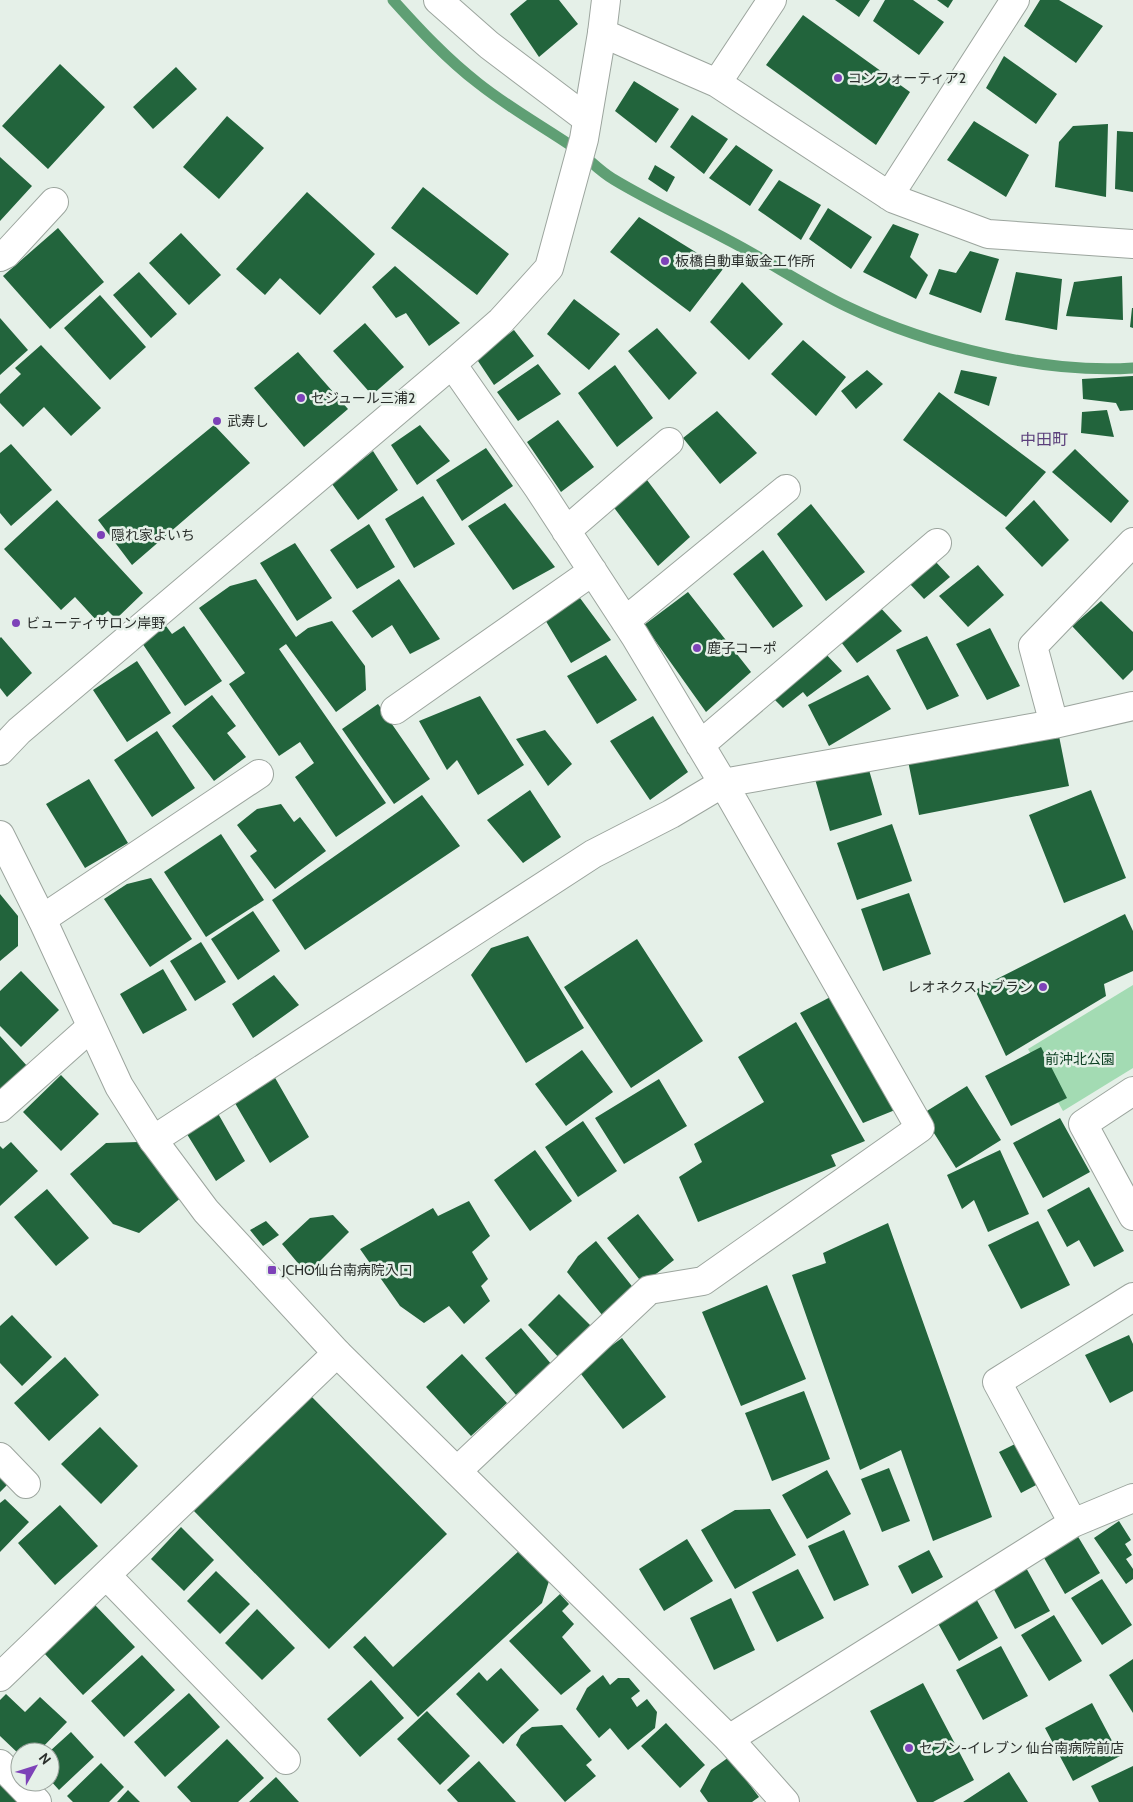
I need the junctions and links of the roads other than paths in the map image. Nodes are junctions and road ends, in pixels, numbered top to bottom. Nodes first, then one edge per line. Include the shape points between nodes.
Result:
1 (438, 0) edge
2 (606, 0) edge
3 (772, 0) edge
4 (1015, 0) edge
5 (602, 33) junction
6 (717, 83) junction
7 (586, 129) junction
8 (890, 196) junction
9 (54, 202) dead end
10 (1133, 244) edge
11 (0, 257) edge
12 (452, 364) junction
13 (669, 442) dead end
14 (786, 489) dead end
15 (566, 531) junction
16 (1133, 542) edge
17 (937, 543) dead end
18 (592, 571) junction
19 (625, 621) junction
20 (1133, 706) edge
21 (395, 710) dead end
22 (1054, 724) junction
23 (700, 745) junction
24 (0, 751) edge
25 (259, 774) dead end
26 (723, 783) junction
27 (0, 835) edge
28 (42, 918) junction
29 (90, 1027) junction
30 (1133, 1091) edge
31 (0, 1108) edge
32 (153, 1140) junction
33 (1133, 1216) edge
34 (1133, 1297) edge
35 (337, 1353) junction
36 (0, 1457) edge
37 (457, 1471) junction
38 (26, 1484) dead end
39 (1133, 1498) edge
40 (1073, 1523) junction
41 (106, 1574) junction
42 (0, 1677) edge
43 (729, 1739) junction
44 (286, 1760) dead end
45 (0, 1764) edge
46 (37, 1802) edge
47 (786, 1802) edge

1 - 7 street
2 - 5 street
3 - 6 street
4 - 8 street
5 - 6 street
5 - 7 street
6 - 8 street
7 - 12 street via 549,268 500,321
8 - 10 street via 988,234
9 - 11 street
12 - 15 street
12 - 24 street via 19,731
13 - 15 street
14 - 19 street
15 - 18 street
16 - 22 street via 1033,646
17 - 23 street
18 - 19 street
18 - 21 street
19 - 23 street
20 - 22 street
22 - 26 street
23 - 26 street
25 - 28 street
26 - 32 street via 593,854
26 - 37 street via 920,1128 703,1281 649,1290
27 - 28 street
28 - 29 street
29 - 31 street
29 - 32 street via 119,1086
30 - 33 street via 1082,1124
32 - 35 street via 206,1211
34 - 40 street via 997,1382
35 - 37 street
35 - 41 street
36 - 38 street
37 - 43 street
39 - 40 street
40 - 43 street
41 - 42 street
41 - 44 street
43 - 47 street
45 - 46 street

